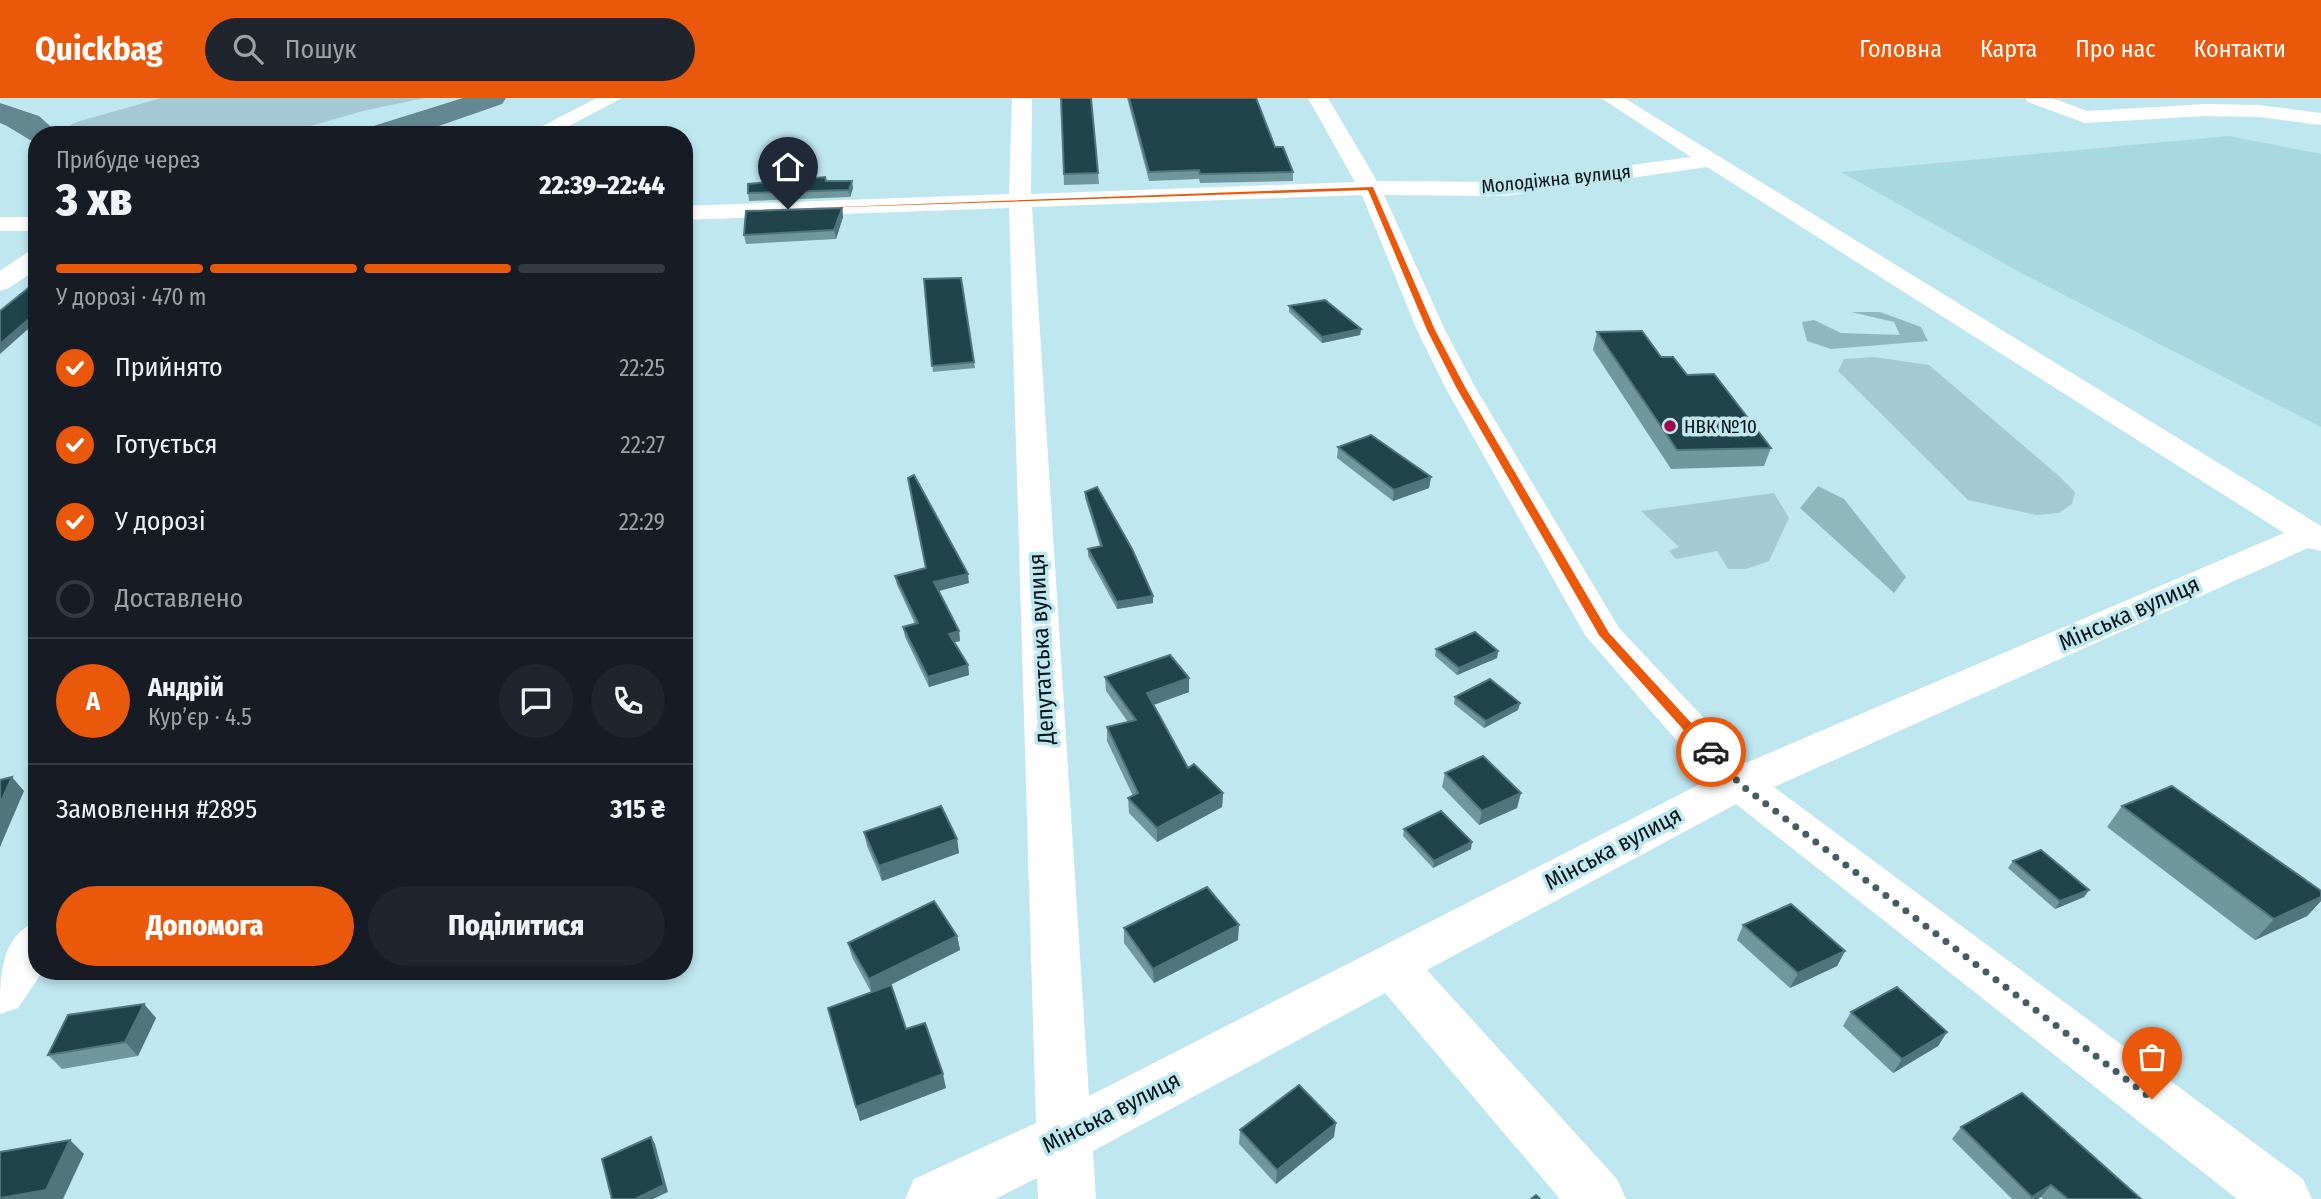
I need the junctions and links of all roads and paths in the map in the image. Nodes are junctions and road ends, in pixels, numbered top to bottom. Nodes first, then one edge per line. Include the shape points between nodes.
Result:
1 (612, 98) edge
2 (1022, 98) edge
3 (1318, 98) edge
4 (1611, 98) edge
5 (2035, 98) edge
6 (2321, 119) edge
7 (554, 126) edge
8 (1714, 160) junction
9 (1370, 188) junction
10 (1020, 200) junction
11 (693, 213) edge
12 (0, 224) edge
13 (28, 224) edge
14 (28, 263) edge
15 (0, 283) edge
16 (2316, 537) edge
17 (1740, 784) junction
18 (28, 954) edge
19 (1391, 965) junction
20 (0, 993) edge
21 (1063, 1138) junction
22 (934, 1199) edge
23 (1067, 1199) edge
24 (1597, 1199) edge
25 (2283, 1199) edge

1 - 7 street
2 - 10 street, Депутатська вулиця
3 - 9 street
4 - 8 street
5 - 6 street via 2085,117 2206,110
8 - 9 street, Молодіжна вулиця via 1505,189
8 - 16 street
9 - 10 street, Молодіжна вулиця
9 - 17 street via 1460,387 1604,635
10 - 11 street, Молодіжна вулиця
10 - 21 street, Депутатська вулиця
12 - 13 street
14 - 15 street
16 - 17 street, Мінська вулиця
17 - 19 street, Мінська вулиця
17 - 25 street
18 - 20 street
19 - 21 street, Мінська вулиця
19 - 24 street
21 - 22 street, Мінська вулиця
21 - 23 street, Депутатська вулиця

